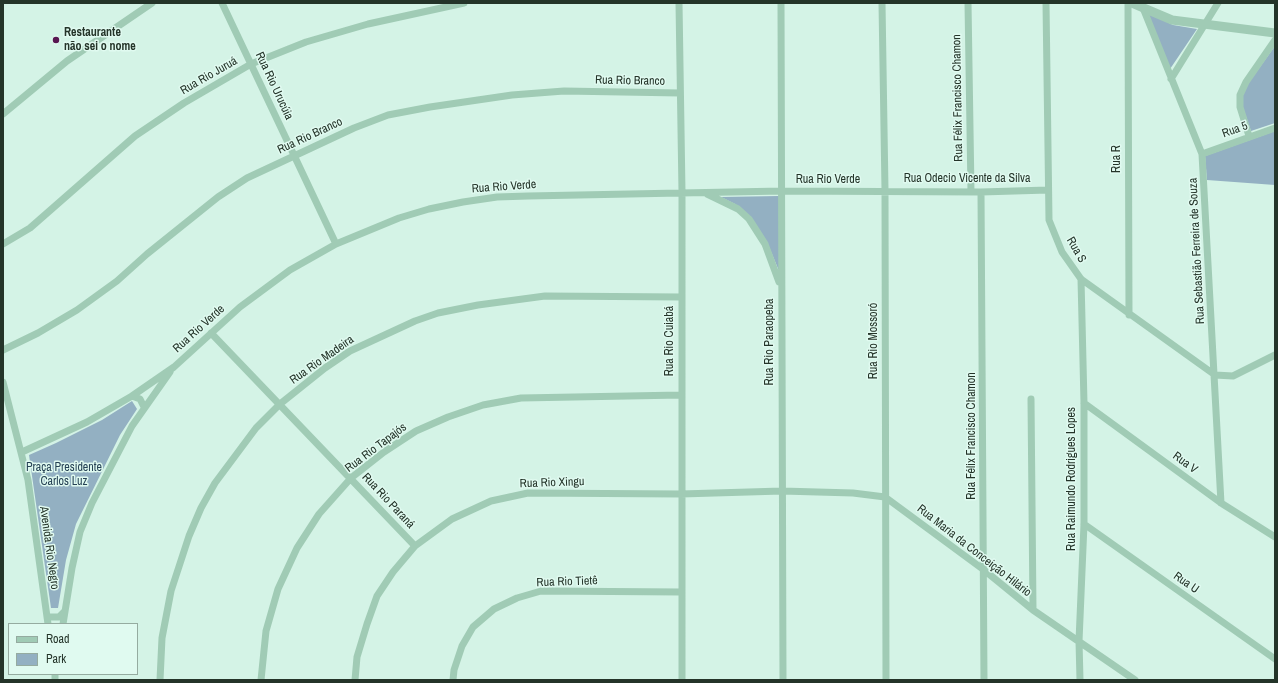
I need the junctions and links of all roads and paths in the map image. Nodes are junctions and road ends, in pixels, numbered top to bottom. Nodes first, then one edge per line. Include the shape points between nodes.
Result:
1 (152, 3) edge
2 (222, 3) edge
3 (464, 3) edge
4 (679, 3) edge
5 (781, 3) edge
6 (882, 3) edge
7 (968, 3) edge
8 (1046, 3) edge
9 (1128, 3) edge
10 (1132, 3) edge
11 (1218, 3) edge
12 (1143, 8) junction
13 (1204, 24) junction
14 (1275, 33) edge
15 (1275, 40) edge
16 (252, 64) junction
17 (1171, 79) junction
18 (680, 93) junction
19 (3, 114) edge
20 (1275, 128) edge
21 (1249, 136) junction
22 (295, 154) junction
23 (1202, 154) junction
24 (885, 190) junction
25 (1048, 190) junction
26 (782, 191) junction
27 (682, 192) junction
28 (971, 192) junction
29 (981, 192) junction
30 (705, 193) junction
31 (3, 244) edge
32 (336, 244) junction
33 (1081, 279) junction
34 (781, 286) junction
35 (682, 297) junction
36 (1129, 315) junction
37 (212, 333) junction
38 (3, 350) edge
39 (1275, 355) edge
40 (174, 367) junction
41 (1215, 375) junction
42 (3, 382) edge
43 (681, 395) junction
44 (132, 396) junction
45 (1031, 399) dead end
46 (1084, 403) junction
47 (280, 404) junction
48 (144, 407) junction
49 (22, 452) junction
50 (351, 478) junction
51 (782, 491) junction
52 (681, 494) junction
53 (885, 497) junction
54 (1221, 503) junction
55 (1084, 524) junction
56 (1275, 538) edge
57 (415, 546) junction
58 (984, 570) junction
59 (681, 592) junction
60 (1033, 610) junction
61 (64, 612) junction
62 (48, 621) edge
63 (63, 623) edge
64 (1079, 640) junction
65 (1275, 659) edge
66 (160, 680) edge
67 (261, 680) edge
68 (355, 680) edge
69 (454, 680) edge
70 (682, 680) edge
71 (783, 680) edge
72 (886, 680) edge
73 (984, 680) edge
74 (1080, 680) edge
75 (1135, 680) edge

1 - 19 street via 67,61
2 - 16 street, Rua Rio Urucúia
3 - 16 street, Rua Rio Juruá via 368,24 306,42
4 - 18 street, Rua Rio Cuiabá
5 - 26 street, Rua Rio Paraopeba
6 - 24 street, Rua Rio Mossoró
7 - 28 street, Rua Félix Francisco Chamon
8 - 25 street, Rua S
9 - 36 street, Rua R
10 - 12 street
11 - 13 street
12 - 13 street via 1172,20
12 - 17 street, Rua Sebastião Ferreira de Souza
13 - 14 street
13 - 17 street
15 - 21 street via 1240,95 1240,107
16 - 22 street, Rua Rio Urucúia
16 - 31 street, Rua Rio Juruá via 184,103 135,136 30,228
17 - 23 street, Rua Sebastião Ferreira de Souza
18 - 22 street, Rua Rio Branco via 564,92 512,95 430,107 388,115
18 - 27 street, Rua Rio Cuiabá
20 - 21 street, Rua 5
21 - 23 street, Rua 5
22 - 32 street, Rua Rio Urucúia
22 - 38 street, Rua Rio Branco via 247,178 218,197 117,281 77,310 38,334
23 - 41 street, Rua Sebastião Ferreira de Souza
24 - 26 street, Rua Rio Verde
24 - 28 street, Rua Odecio Vicente da Silva
24 - 53 street, Rua Rio Mossoró
25 - 29 street, Rua Odecio Vicente da Silva
25 - 33 street, Rua S via 1048,220 1062,252
26 - 30 street, Rua Rio Verde
26 - 34 street, Rua Rio Paraopeba
27 - 30 street, Rua Rio Verde
27 - 32 street, Rua Rio Verde via 497,197 463,202 399,218
27 - 35 street, Rua Rio Cuiabá
28 - 29 street, Rua Odecio Vicente da Silva
29 - 58 street, Rua Félix Francisco Chamon
30 - 34 street via 732,206 749,219 765,244
32 - 37 street, Rua Rio Verde via 290,270 240,307
33 - 36 street, Rua S
33 - 46 street, Rua Raimundo Rodrigues Lopes
34 - 51 street, Rua Rio Paraopeba
35 - 43 street, Rua Rio Cuiabá
35 - 47 street, Rua Rio Madeira via 545,296 438,313 350,351
36 - 41 street, Rua S
37 - 40 street, Rua Rio Verde
37 - 47 street, Rua Rio Paraná
39 - 41 street via 1233,376
40 - 44 street, Rua Rio Verde
40 - 48 street, Rua Rio Verde
41 - 54 street, Rua Sebastião Ferreira de Souza
42 - 49 street, Avenida Rio Negro
43 - 50 street, Rua Rio Tapajós via 521,398 483,405 416,431
43 - 52 street, Rua Rio Cuiabá
44 - 48 street via 140,399
44 - 49 street via 88,422
45 - 60 street
46 - 54 street, Rua V
46 - 55 street, Rua Raimundo Rodrigues Lopes
47 - 50 street, Rua Rio Paraná
47 - 66 street, Rua Rio Madeira via 256,428 216,483 198,515 171,591 162,638
48 - 61 street, Rua Rio Verde via 105,476 80,532
49 - 62 street, Avenida Rio Negro via 38,541
50 - 57 street, Rua Rio Paraná
50 - 67 street, Rua Rio Tapajós via 319,514 297,548 278,589 266,631
51 - 52 street, Rua Rio Xingu
51 - 53 street, Rua Maria da Conceição Hilário via 853,493
51 - 71 street, Rua Rio Paraopeba
52 - 57 street, Rua Rio Xingu via 528,493 491,501 452,519
52 - 59 street, Rua Rio Cuiabá
53 - 58 street, Rua Maria da Conceição Hilário
53 - 72 street, Rua Rio Mossoró
54 - 56 street, Rua V
55 - 64 street, Rua Raimundo Rodrigues Lopes
55 - 65 street, Rua U
57 - 68 street, Rua Rio Xingu via 377,596 357,657
58 - 60 street, Rua Maria da Conceição Hilário
58 - 73 street, Rua Félix Francisco Chamon
59 - 69 street, Rua Rio Tietê via 541,591 517,598 494,609 473,627 462,646 454,670
59 - 70 street, Rua Rio Cuiabá
60 - 64 street, Rua Maria da Conceição Hilário
61 - 62 street
61 - 63 street, Rua Rio Verde
64 - 74 street, Rua Raimundo Rodrigues Lopes
64 - 75 street, Rua Maria da Conceição Hilário

